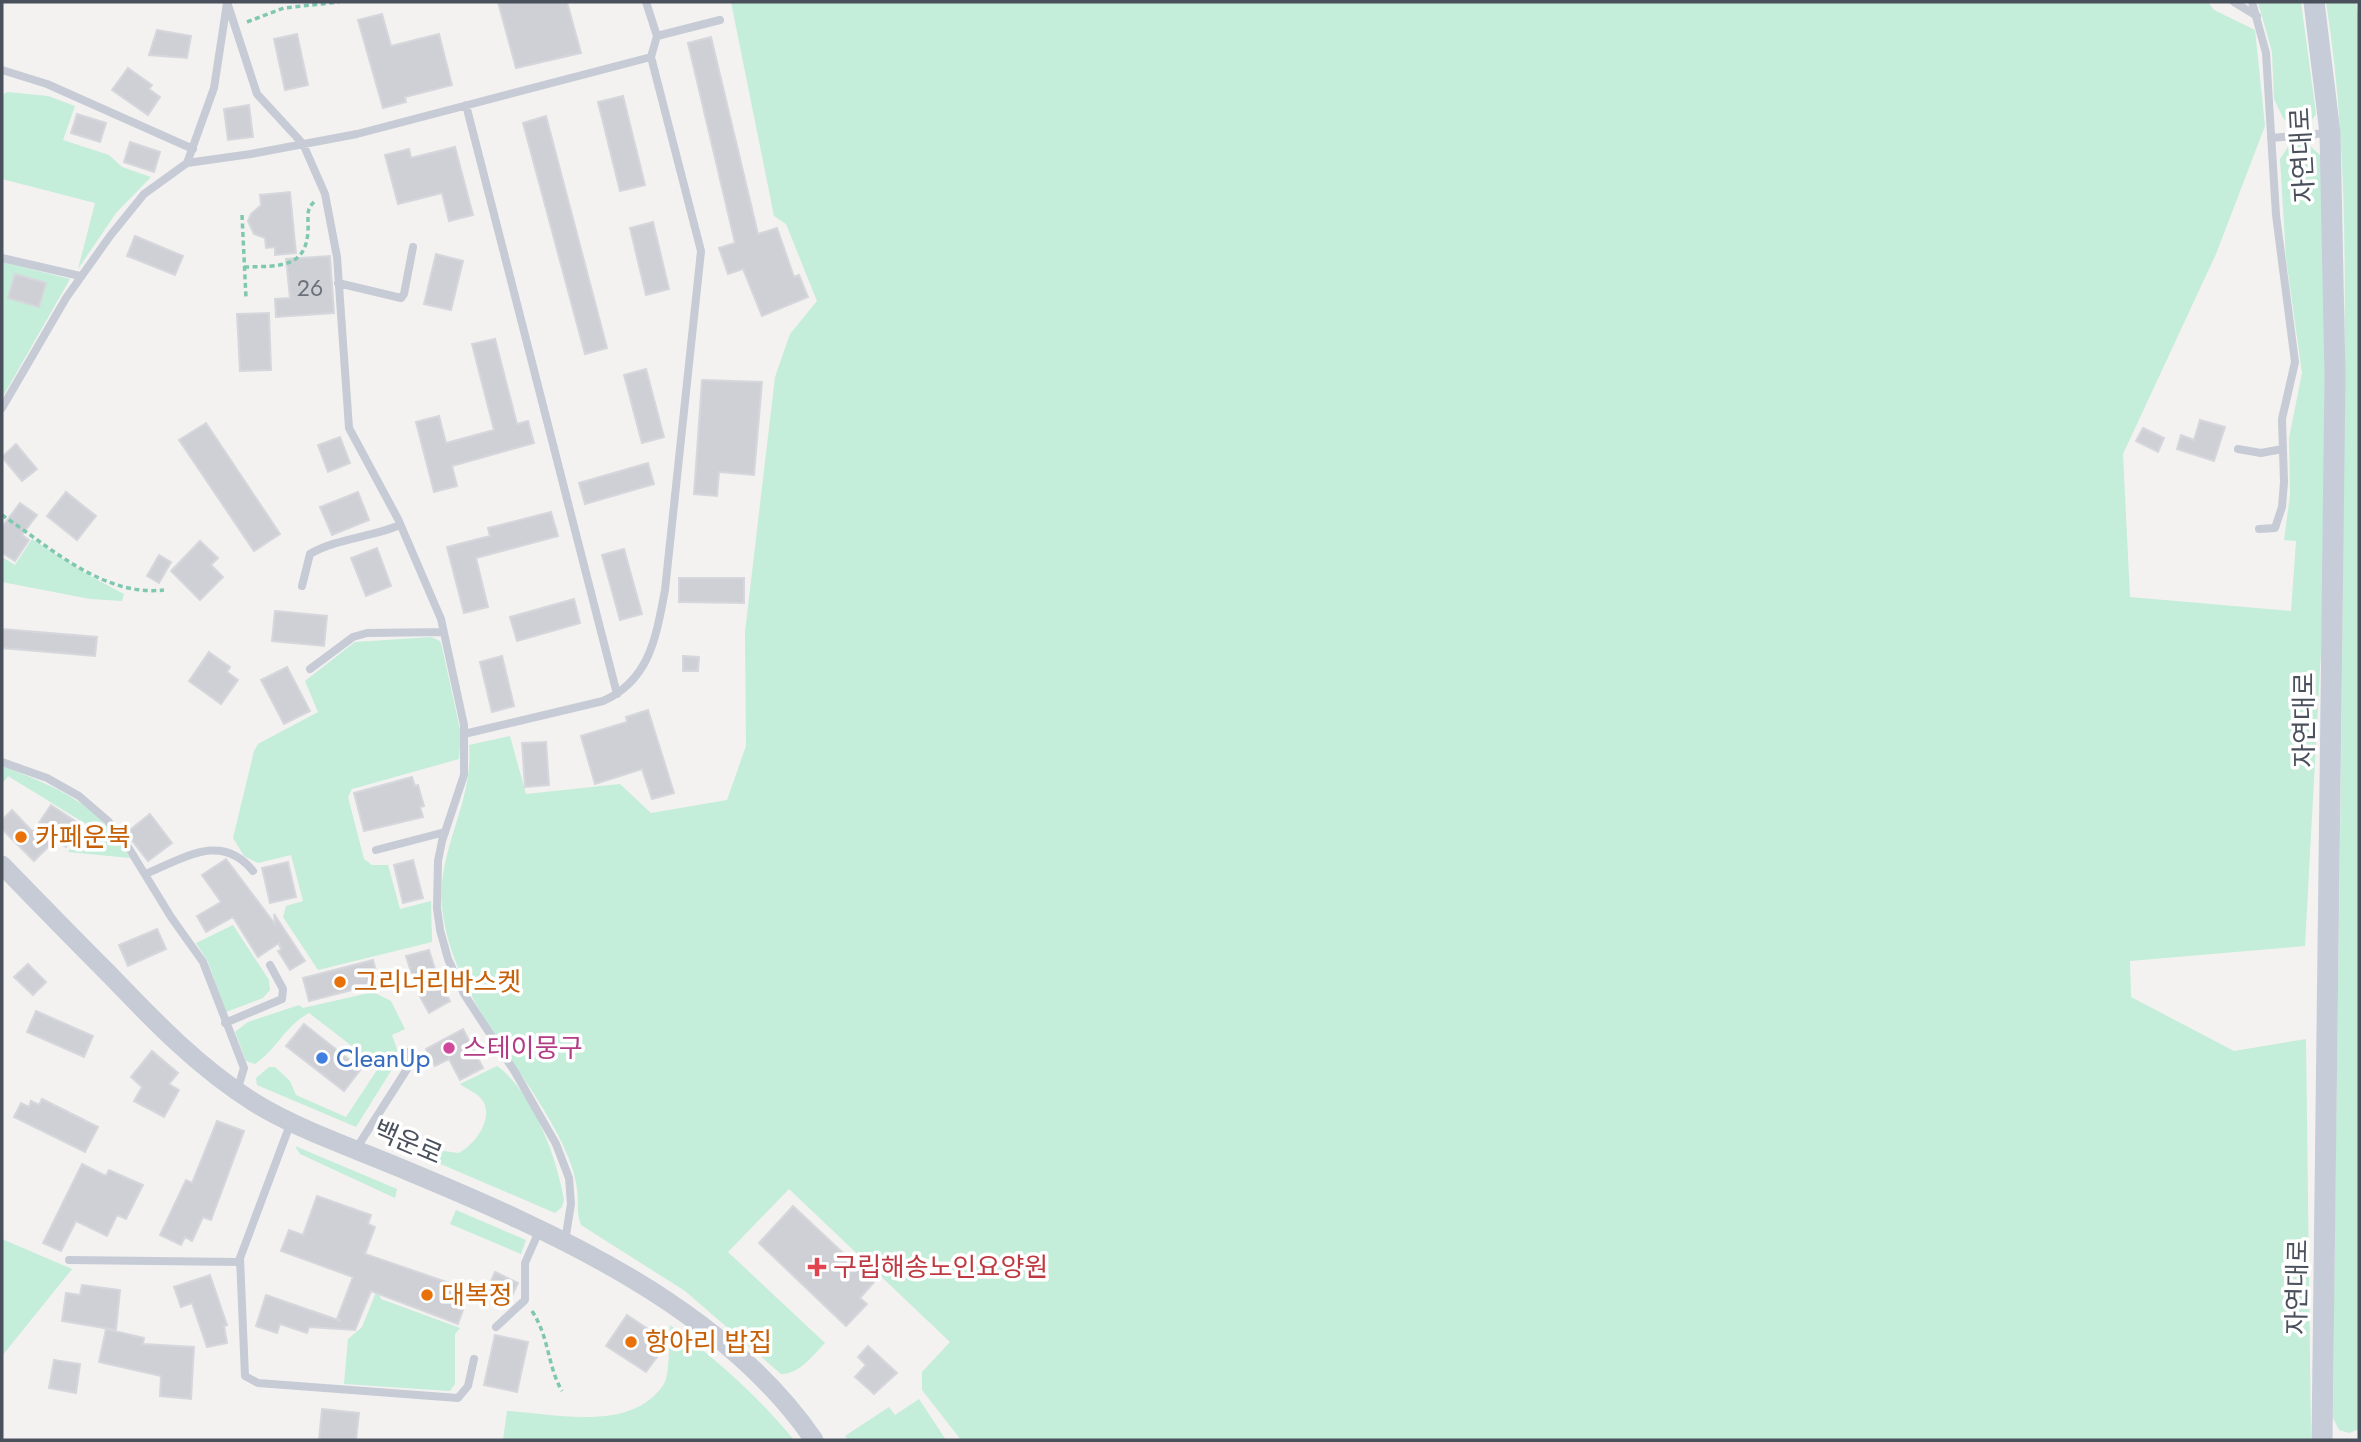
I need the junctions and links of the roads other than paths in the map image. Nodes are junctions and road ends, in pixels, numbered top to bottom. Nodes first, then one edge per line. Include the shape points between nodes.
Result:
1 (227, 2) edge
2 (646, 2) edge
3 (2234, 2) edge
4 (2252, 2) edge
5 (2314, 2) edge
6 (2256, 16) junction
7 (720, 20) dead end
8 (657, 36) junction
9 (651, 57) junction
10 (2, 70) edge
11 (466, 106) junction
12 (2330, 133) junction
13 (2271, 138) junction
14 (303, 145) junction
15 (193, 149) junction
16 (187, 163) junction
17 (413, 247) dead end
18 (2, 258) edge
19 (80, 276) junction
20 (338, 282) junction
21 (2, 408) edge
22 (2238, 449) dead end
23 (2282, 449) junction
24 (400, 525) junction
25 (2259, 529) dead end
26 (302, 586) dead end
27 (443, 632) junction
28 (310, 670) dead end
29 (617, 694) junction
30 (464, 734) junction
31 (2, 762) edge
32 (445, 832) junction
33 (376, 850) dead end
34 (2, 865) edge
35 (253, 871) dead end
36 (145, 874) junction
37 (270, 965) dead end
38 (225, 1023) junction
39 (406, 1052) dead end
40 (237, 1091) junction
41 (291, 1122) junction
42 (356, 1149) junction
43 (540, 1229) junction
44 (565, 1241) junction
45 (69, 1260) dead end
46 (240, 1262) junction
47 (496, 1327) dead end
48 (474, 1359) dead end
49 (814, 1440) edge
50 (2322, 1440) edge

1 - 14 lane via 257,94
1 - 15 lane via 214,88
2 - 8 lane
3 - 6 lane
4 - 6 lane
5 - 12 main road, 자연대로
6 - 13 lane via 2266,53
7 - 8 lane
8 - 9 lane
9 - 11 lane
9 - 29 lane via 699,237 700,262 657,632 641,672
10 - 15 lane via 47,84
11 - 14 lane
11 - 29 lane
12 - 13 lane
12 - 50 main road, 자연대로 via 2335,375
13 - 23 lane via 2295,362 2282,419
14 - 16 lane
14 - 20 lane via 333,227
15 - 16 lane
16 - 19 lane via 136,203
17 - 20 lane via 401,298
18 - 19 lane
19 - 21 lane
20 - 24 lane via 349,428
22 - 23 lane via 2261,453
23 - 25 lane via 2280,520 2275,528
24 - 26 lane via 310,554
24 - 27 lane
27 - 28 lane via 353,637
27 - 30 lane
29 - 30 lane
30 - 32 lane via 464,775
31 - 36 lane via 55,783 94,807
32 - 33 lane
32 - 44 lane via 438,861 437,908 448,959 464,994 516,1072 556,1144 569,1178 570,1223
34 - 40 street, 백운로 via 179,1046
35 - 36 lane via 244,860 222,849 195,854
36 - 38 lane via 203,962
37 - 38 lane via 283,989 282,999
38 - 40 lane via 244,1068
39 - 42 lane via 409,1066
40 - 41 street, 백운로
41 - 42 street, 백운로
41 - 46 lane
42 - 43 street, 백운로
43 - 44 street, 백운로
43 - 47 lane via 525,1263 525,1300
44 - 49 street, 백운로 via 647,1287 707,1332 767,1385
45 - 46 lane
46 - 48 lane via 244,1371 250,1380 458,1398 468,1386

